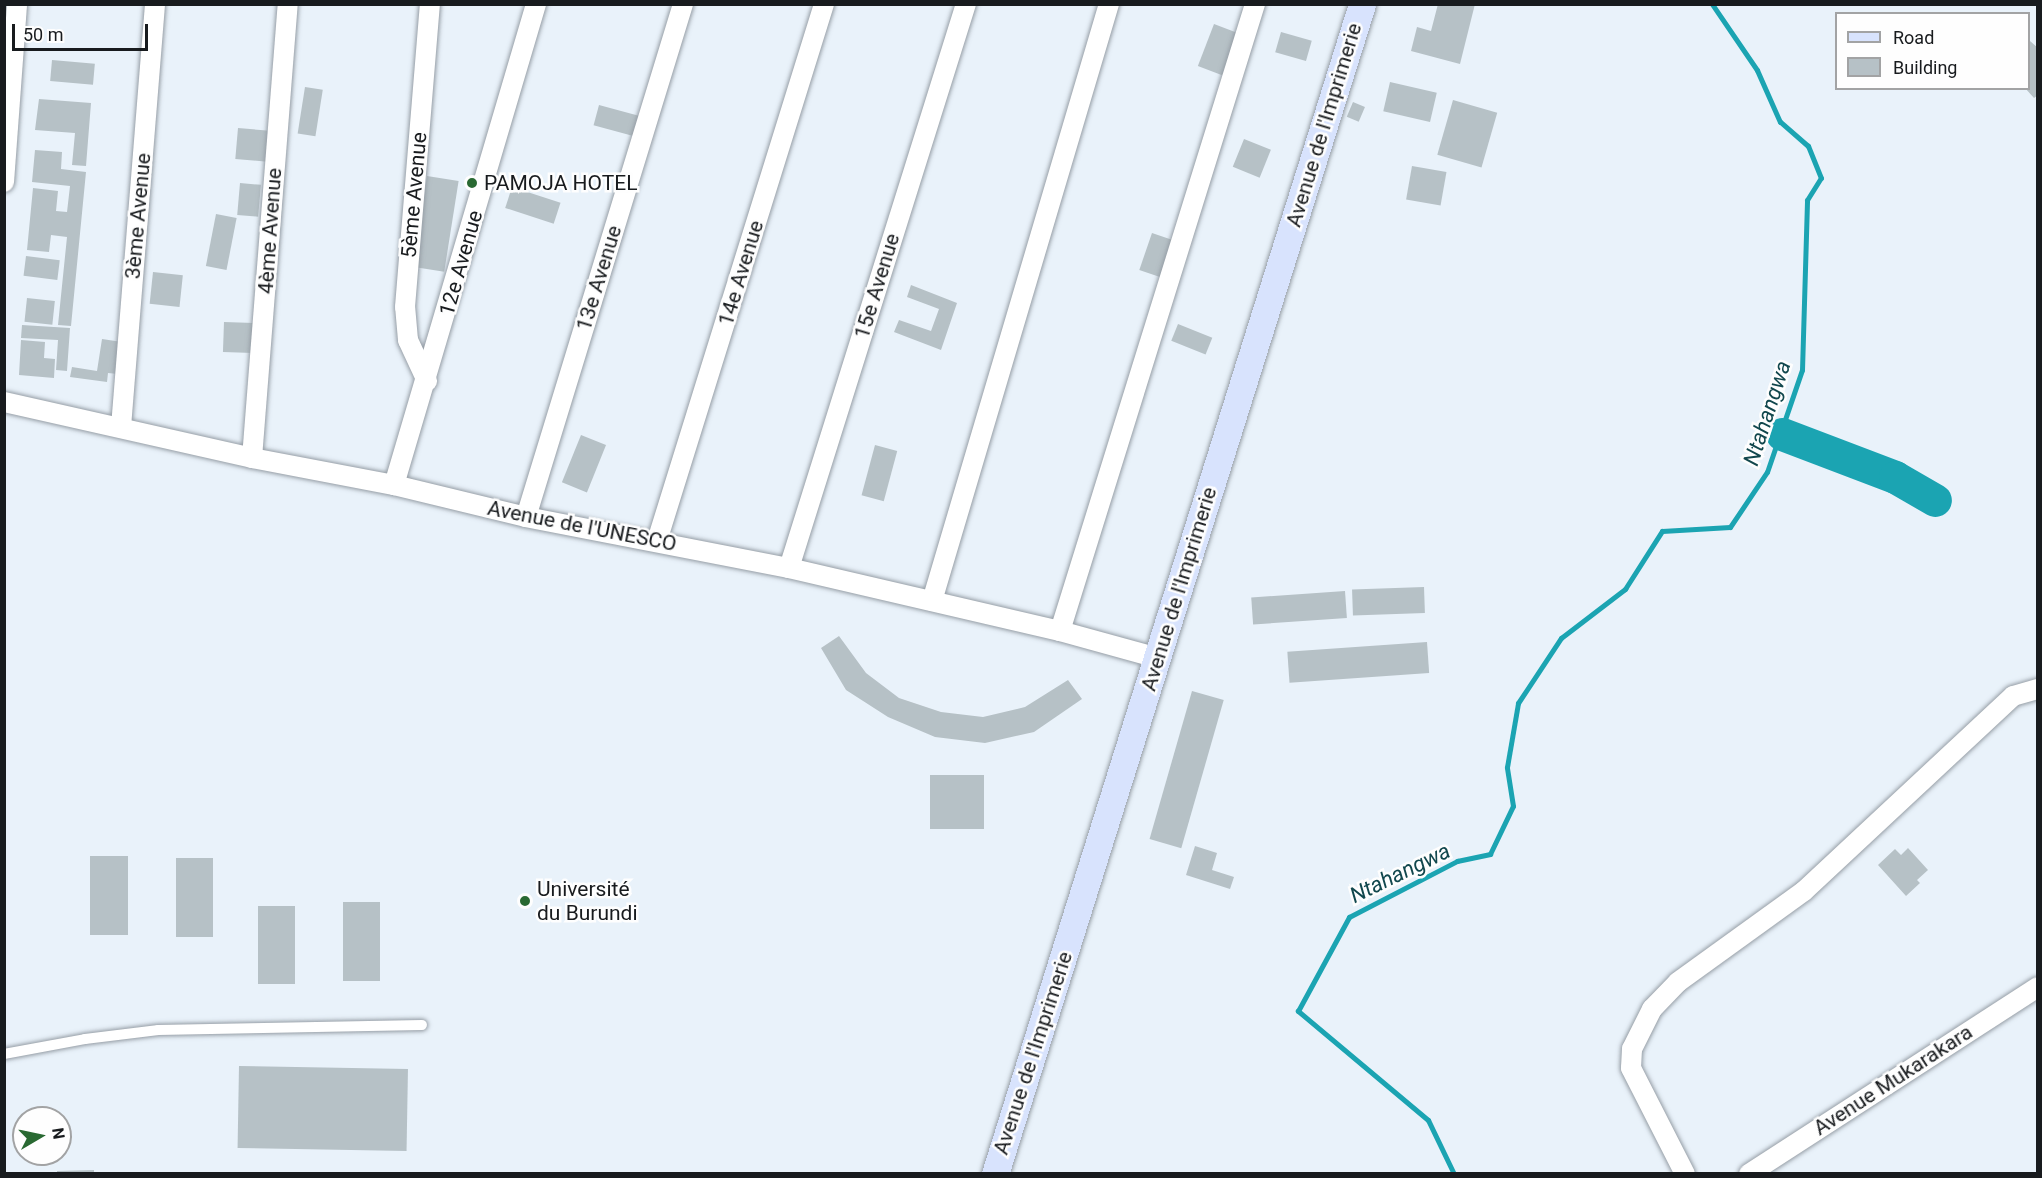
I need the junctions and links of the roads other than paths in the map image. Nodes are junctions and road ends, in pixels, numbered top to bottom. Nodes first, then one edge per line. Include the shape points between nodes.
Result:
1 (17, 4) edge
2 (154, 4) edge
3 (288, 4) edge
4 (430, 4) edge
5 (536, 4) edge
6 (683, 4) edge
7 (824, 4) edge
8 (966, 4) edge
9 (1109, 4) edge
10 (1255, 4) edge
11 (1362, 4) edge
12 (4, 182) edge
13 (427, 381) junction
14 (4, 402) edge
15 (121, 427) junction
16 (252, 458) junction
17 (394, 485) junction
18 (526, 517) junction
19 (657, 541) junction
20 (789, 568) junction
21 (933, 601) junction
22 (1060, 631) junction
23 (1158, 658) junction
24 (2037, 689) edge
25 (2037, 987) edge
26 (422, 1025) dead end
27 (4, 1054) edge
28 (995, 1173) edge
29 (1684, 1173) edge
30 (1749, 1173) edge

1 - 12 street
2 - 15 street, 3ème Avenue
3 - 16 street, 4ème Avenue
4 - 13 street, 5ème Avenue via 405,307 408,340
5 - 13 street, 12e Avenue
6 - 18 street, 13e Avenue
7 - 19 street, 14e Avenue
8 - 20 street, 15e Avenue
9 - 21 street
10 - 22 street
11 - 23 street, Avenue de l'Imprimerie
13 - 17 street, 12e Avenue
14 - 15 street, Avenue de l'UNESCO
15 - 16 street, Avenue de l'UNESCO
16 - 17 street, Avenue de l'UNESCO
17 - 18 street, Avenue de l'UNESCO
18 - 19 street, Avenue de l'UNESCO
19 - 20 street, Avenue de l'UNESCO
20 - 21 street, Avenue de l'UNESCO
21 - 22 street, Avenue de l'UNESCO
22 - 23 street, Avenue de l'UNESCO
23 - 28 street, Avenue de l'Imprimerie
24 - 29 street via 2013,696 1804,891 1678,982 1652,1009 1632,1049 1631,1068
25 - 30 street, Avenue Mukarakara
26 - 27 lane via 158,1030

